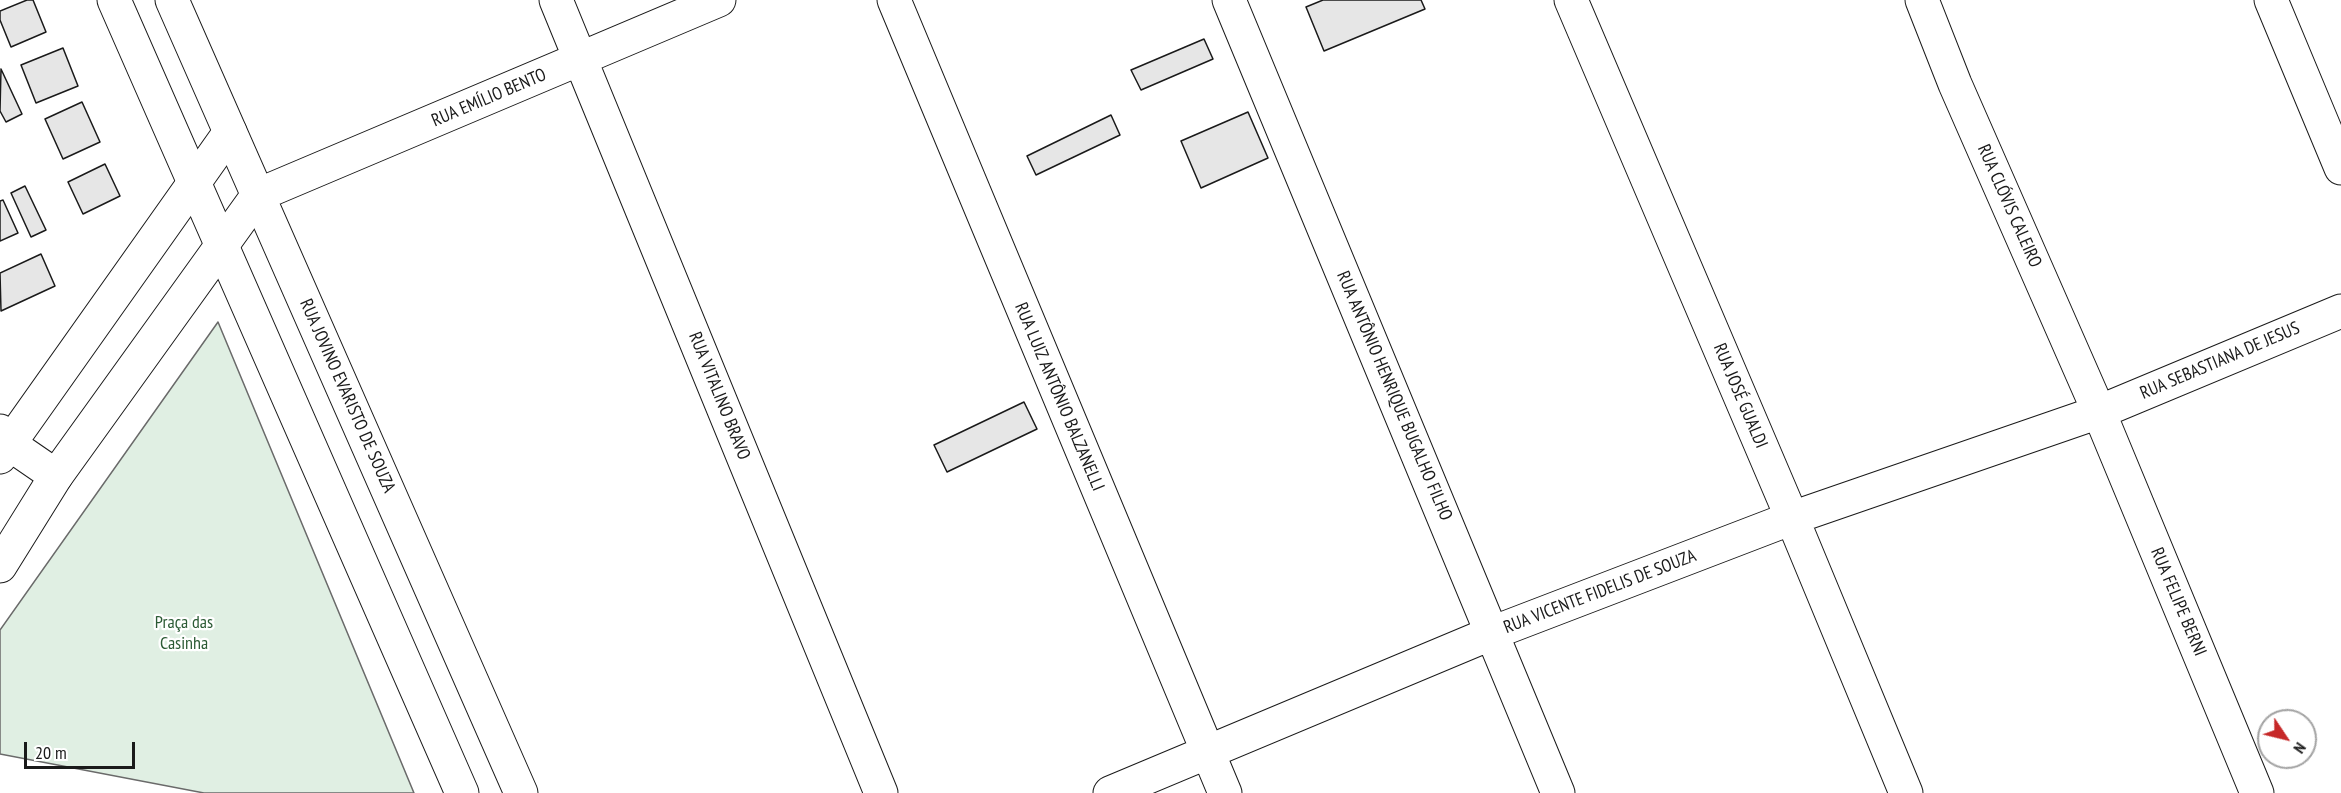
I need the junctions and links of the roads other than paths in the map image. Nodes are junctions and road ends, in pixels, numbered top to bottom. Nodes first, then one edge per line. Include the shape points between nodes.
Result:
1 (114, 0) edge
2 (172, 0) edge
3 (556, 0) edge
4 (719, 0) edge
5 (894, 0) edge
6 (1229, 0) edge
7 (1571, 0) edge
8 (1922, 0) edge
9 (2271, 0) edge
10 (580, 59) junction
11 (230, 132) junction
12 (2341, 168) edge
13 (194, 183) junction
14 (258, 195) junction
15 (221, 246) junction
16 (2341, 310) edge
17 (2099, 412) junction
18 (3, 444) edge
19 (56, 476) junction
20 (1792, 518) junction
21 (0, 566) edge
22 (1492, 633) junction
23 (1208, 752) junction
24 (462, 793) edge
25 (521, 793) edge
26 (881, 793) edge
27 (1110, 793) edge
28 (1225, 793) edge
29 (1558, 793) edge
30 (1906, 793) edge
31 (2257, 793) edge

1 - 13 street
2 - 11 street, RUA JOVINO EVARISTO DE SOUZA
3 - 10 street, RUA VITALINO BRAVO
4 - 10 street, RUA EMÍLIO BENTO
5 - 23 street, RUA LUIZ ANTÔNIO BALZANELLI
6 - 22 street, RUA ANTÔNIO HENRIQUE BUGALHO FILHO
7 - 20 street, RUA JOSÉ GUALDI
8 - 17 street, RUA CLÓVIS CALEIRO
9 - 12 street
10 - 14 street, RUA EMÍLIO BENTO
10 - 26 street, RUA VITALINO BRAVO
11 - 13 street
11 - 14 street, RUA JOVINO EVARISTO DE SOUZA
13 - 15 street
13 - 18 street
14 - 15 street
14 - 25 street, RUA JOVINO EVARISTO DE SOUZA
15 - 19 street
15 - 24 street
16 - 17 street, RUA SEBASTIANA DE JESUS
17 - 20 street, RUA VICENTE FIDELIS DE SOUZA
17 - 31 street, RUA FELIPE BERNI
18 - 19 street
19 - 21 street
20 - 22 street, RUA VICENTE FIDELIS DE SOUZA
20 - 30 street, RUA JOSÉ GUALDI
22 - 23 street, RUA VICENTE FIDELIS DE SOUZA
22 - 29 street, RUA ANTÔNIO HENRIQUE BUGALHO FILHO
23 - 27 street, RUA VICENTE FIDELIS DE SOUZA
23 - 28 street, RUA LUIZ ANTÔNIO BALZANELLI

